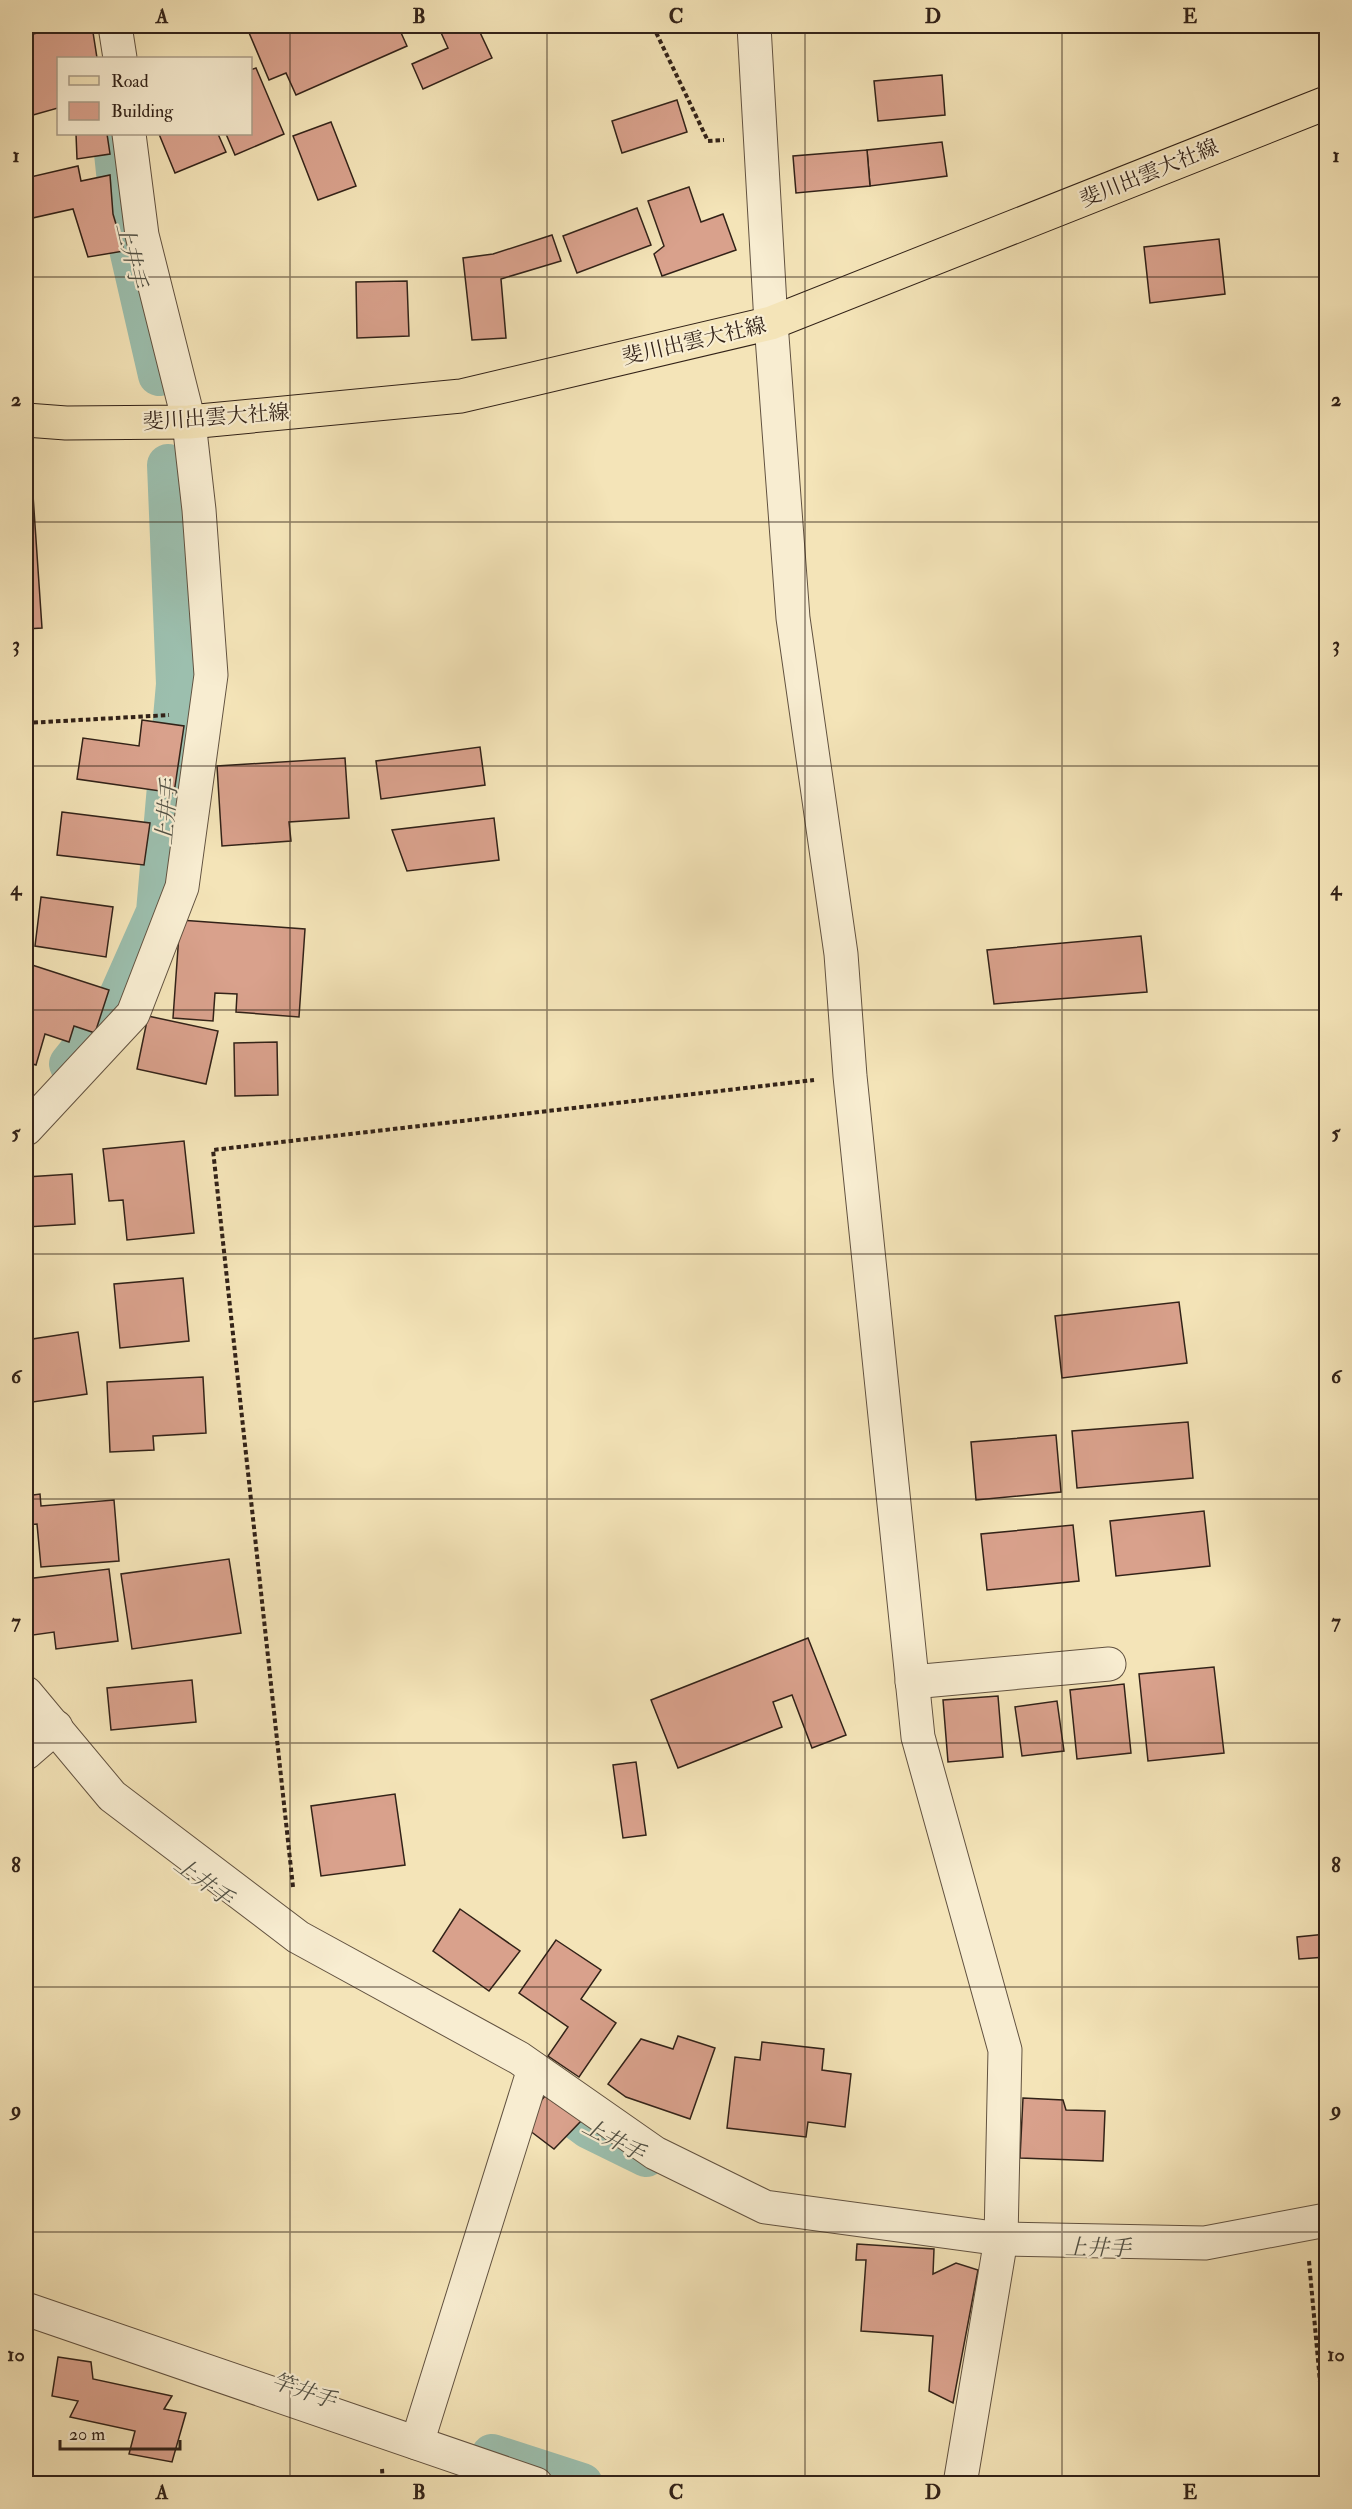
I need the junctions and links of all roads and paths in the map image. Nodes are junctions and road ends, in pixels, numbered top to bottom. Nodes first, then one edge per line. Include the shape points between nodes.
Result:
1 (115, 26) edge
2 (653, 26) edge
3 (754, 26) edge
4 (120, 57) edge
5 (1326, 103) edge
6 (129, 135) edge
7 (761, 138) junction
8 (771, 323) junction
9 (26, 420) edge
10 (189, 422) junction
11 (206, 713) junction
12 (26, 723) edge
13 (850, 1076) junction
14 (26, 1129) edge
15 (1109, 1664) dead end
16 (912, 1682) junction
17 (26, 1693) edge
18 (56, 1727) junction
19 (26, 1754) edge
20 (298, 1937) junction
21 (534, 2069) junction
22 (1316, 2222) edge
23 (1001, 2239) junction
24 (26, 2309) edge
25 (417, 2442) junction
26 (1326, 2448) edge
27 (536, 2484) edge
28 (960, 2484) edge

1 - 4 street
2 - 7 path via 708,141
3 - 7 street
5 - 8 main road, 斐川出雲大社線
6 - 10 street via 142,235
7 - 8 street
8 - 10 main road, 斐川出雲大社線 via 461,396
8 - 13 street via 793,618 841,954
9 - 10 main road, 斐川出雲大社線
10 - 11 street via 211,675
11 - 12 path
11 - 14 street via 182,886 133,1014
13 - 16 street
13 - 20 path via 213,1150
15 - 16 street
16 - 23 street via 918,1737 1005,2050
17 - 18 street
18 - 19 street
18 - 20 street via 112,1796
20 - 21 street
21 - 23 street via 655,2153 765,2207
21 - 25 street
22 - 23 street via 1205,2242
22 - 26 path
23 - 28 street
24 - 25 street
25 - 27 street

